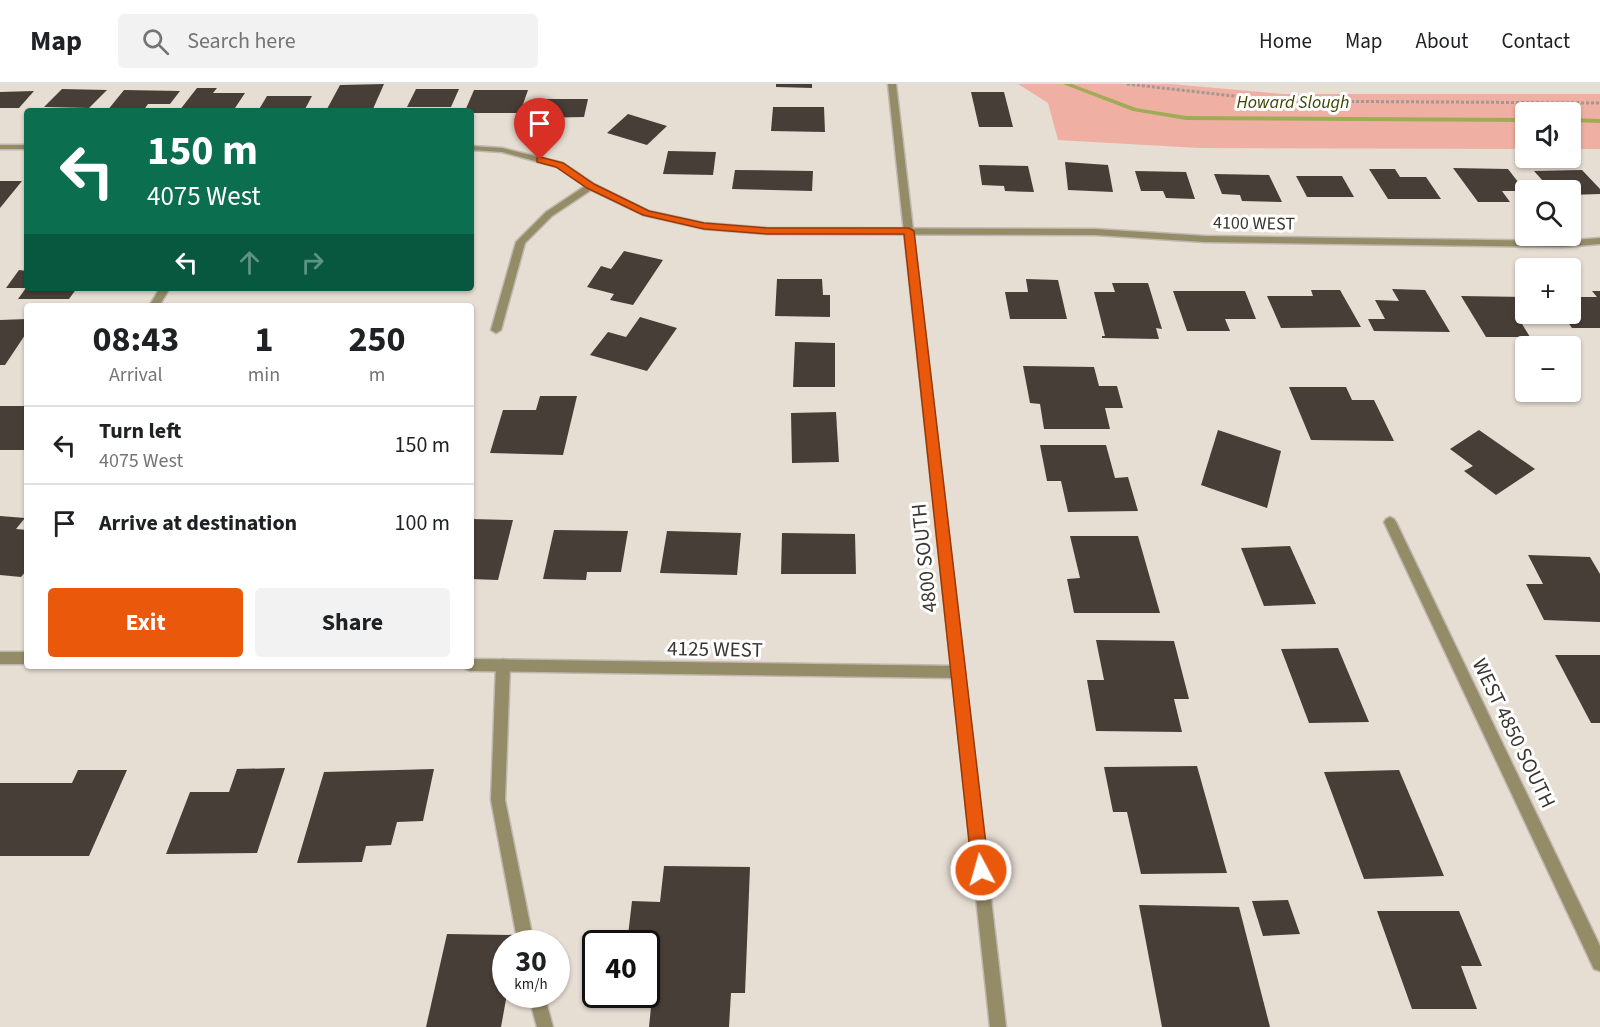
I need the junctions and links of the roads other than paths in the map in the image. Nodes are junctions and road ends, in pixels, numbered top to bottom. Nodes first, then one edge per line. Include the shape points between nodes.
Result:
1 (892, 84) edge
2 (0, 147) edge
3 (24, 147) edge
4 (474, 148) edge
5 (591, 186) junction
6 (909, 231) junction
7 (1600, 241) edge
8 (496, 330) dead end
9 (1390, 522) dead end
10 (0, 657) edge
11 (24, 658) edge
12 (474, 665) edge
13 (503, 665) junction
14 (958, 672) junction
15 (523, 930) edge
16 (1600, 963) edge
17 (540, 1008) edge
18 (545, 1027) edge
19 (998, 1027) edge

1 - 6 street, 4800 SOUTH
2 - 3 street
4 - 5 street, 4100 WEST via 502,150 560,165
5 - 6 street, 4100 WEST via 646,213 704,226 767,231
5 - 8 street via 549,214 521,242
6 - 7 street, 4100 WEST via 1095,232 1205,239 1564,244
6 - 14 street, 4800 SOUTH
9 - 16 street, WEST 4850 SOUTH
10 - 11 street
12 - 13 street, 4125 WEST
13 - 14 street, 4125 WEST
13 - 15 street via 498,800
14 - 19 street, 4800 SOUTH
17 - 18 street

